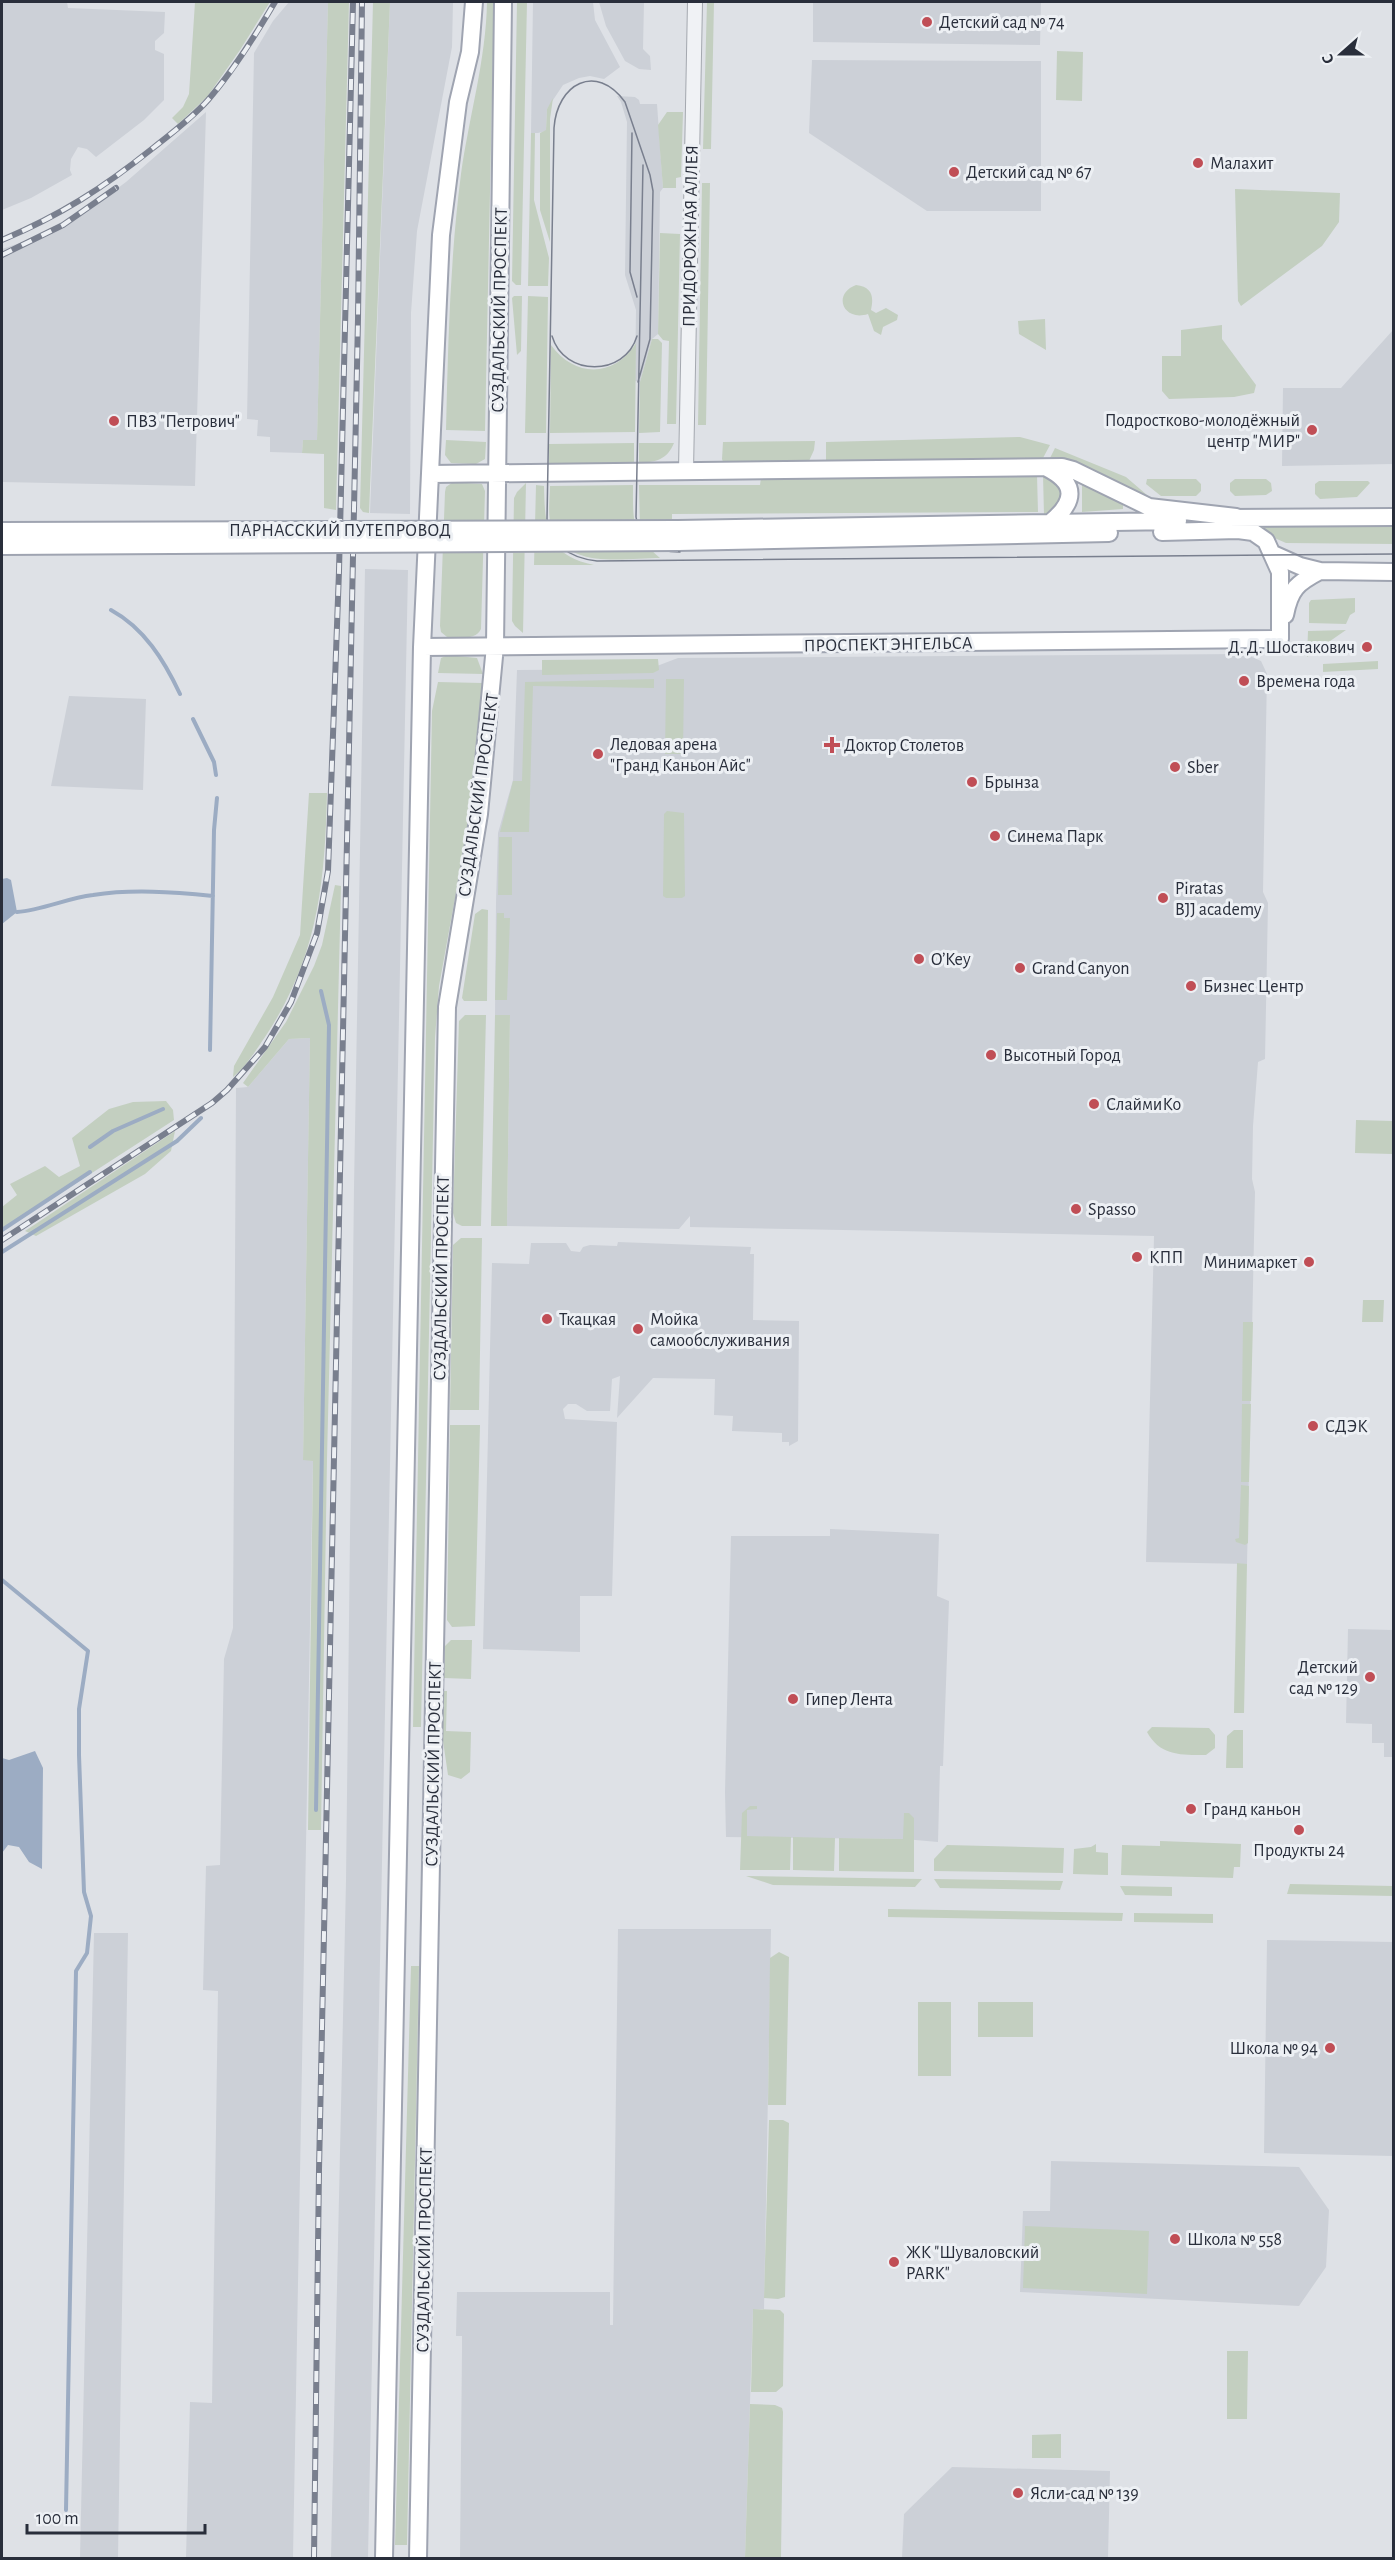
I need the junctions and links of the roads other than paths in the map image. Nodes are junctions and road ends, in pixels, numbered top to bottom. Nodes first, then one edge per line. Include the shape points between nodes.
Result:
1 (474, 2) edge
2 (503, 2) edge
3 (695, 2) edge
4 (1043, 467) junction
5 (686, 471) junction
6 (497, 472) junction
7 (431, 474) junction
8 (1236, 517) junction
9 (1394, 517) edge
10 (1050, 523) junction
11 (2, 531) edge
12 (678, 536) junction
13 (2, 546) edge
14 (1273, 554) junction
15 (1320, 571) junction
16 (1394, 572) edge
17 (1280, 639) junction
18 (495, 646) junction
19 (422, 647) junction
20 (384, 2559) edge
21 (418, 2559) edge

1 - 7 main road, СУЗДАЛЬСКИЙ ПРОСПЕКТ via 470,52 458,102 441,235
2 - 6 main road, СУЗДАЛЬСКИЙ ПРОСПЕКТ
3 - 5 street, ПРИДОРОЖНАЯ АЛЛЕЯ
4 - 5 main road
4 - 8 main road via 1073,470 1160,510
4 - 10 main road via 1062,477 1070,494 1066,508
5 - 6 main road
6 - 7 main road
6 - 18 main road, СУЗДАЛЬСКИЙ ПРОСПЕКТ
7 - 19 main road, СУЗДАЛЬСКИЙ ПРОСПЕКТ
8 - 9 main road
8 - 10 main road
10 - 12 main road
11 - 12 main road, ПАРНАССКИЙ ПУТЕПРОВОД, bridge
12 - 13 main road, ПАРНАССКИЙ ПУТЕПРОВОД, bridge
12 - 14 main road via 1238,530 1261,536
14 - 15 main road
14 - 17 main road via 1280,573
15 - 16 main road
15 - 17 main road via 1293,590
17 - 18 main road, ПРОСПЕКТ ЭНГЕЛЬСА
18 - 19 main road, ПРОСПЕКТ ЭНГЕЛЬСА
18 - 21 main road, СУЗДАЛЬСКИЙ ПРОСПЕКТ via 479,814 447,1007
19 - 20 main road, СУЗДАЛЬСКИЙ ПРОСПЕКТ

